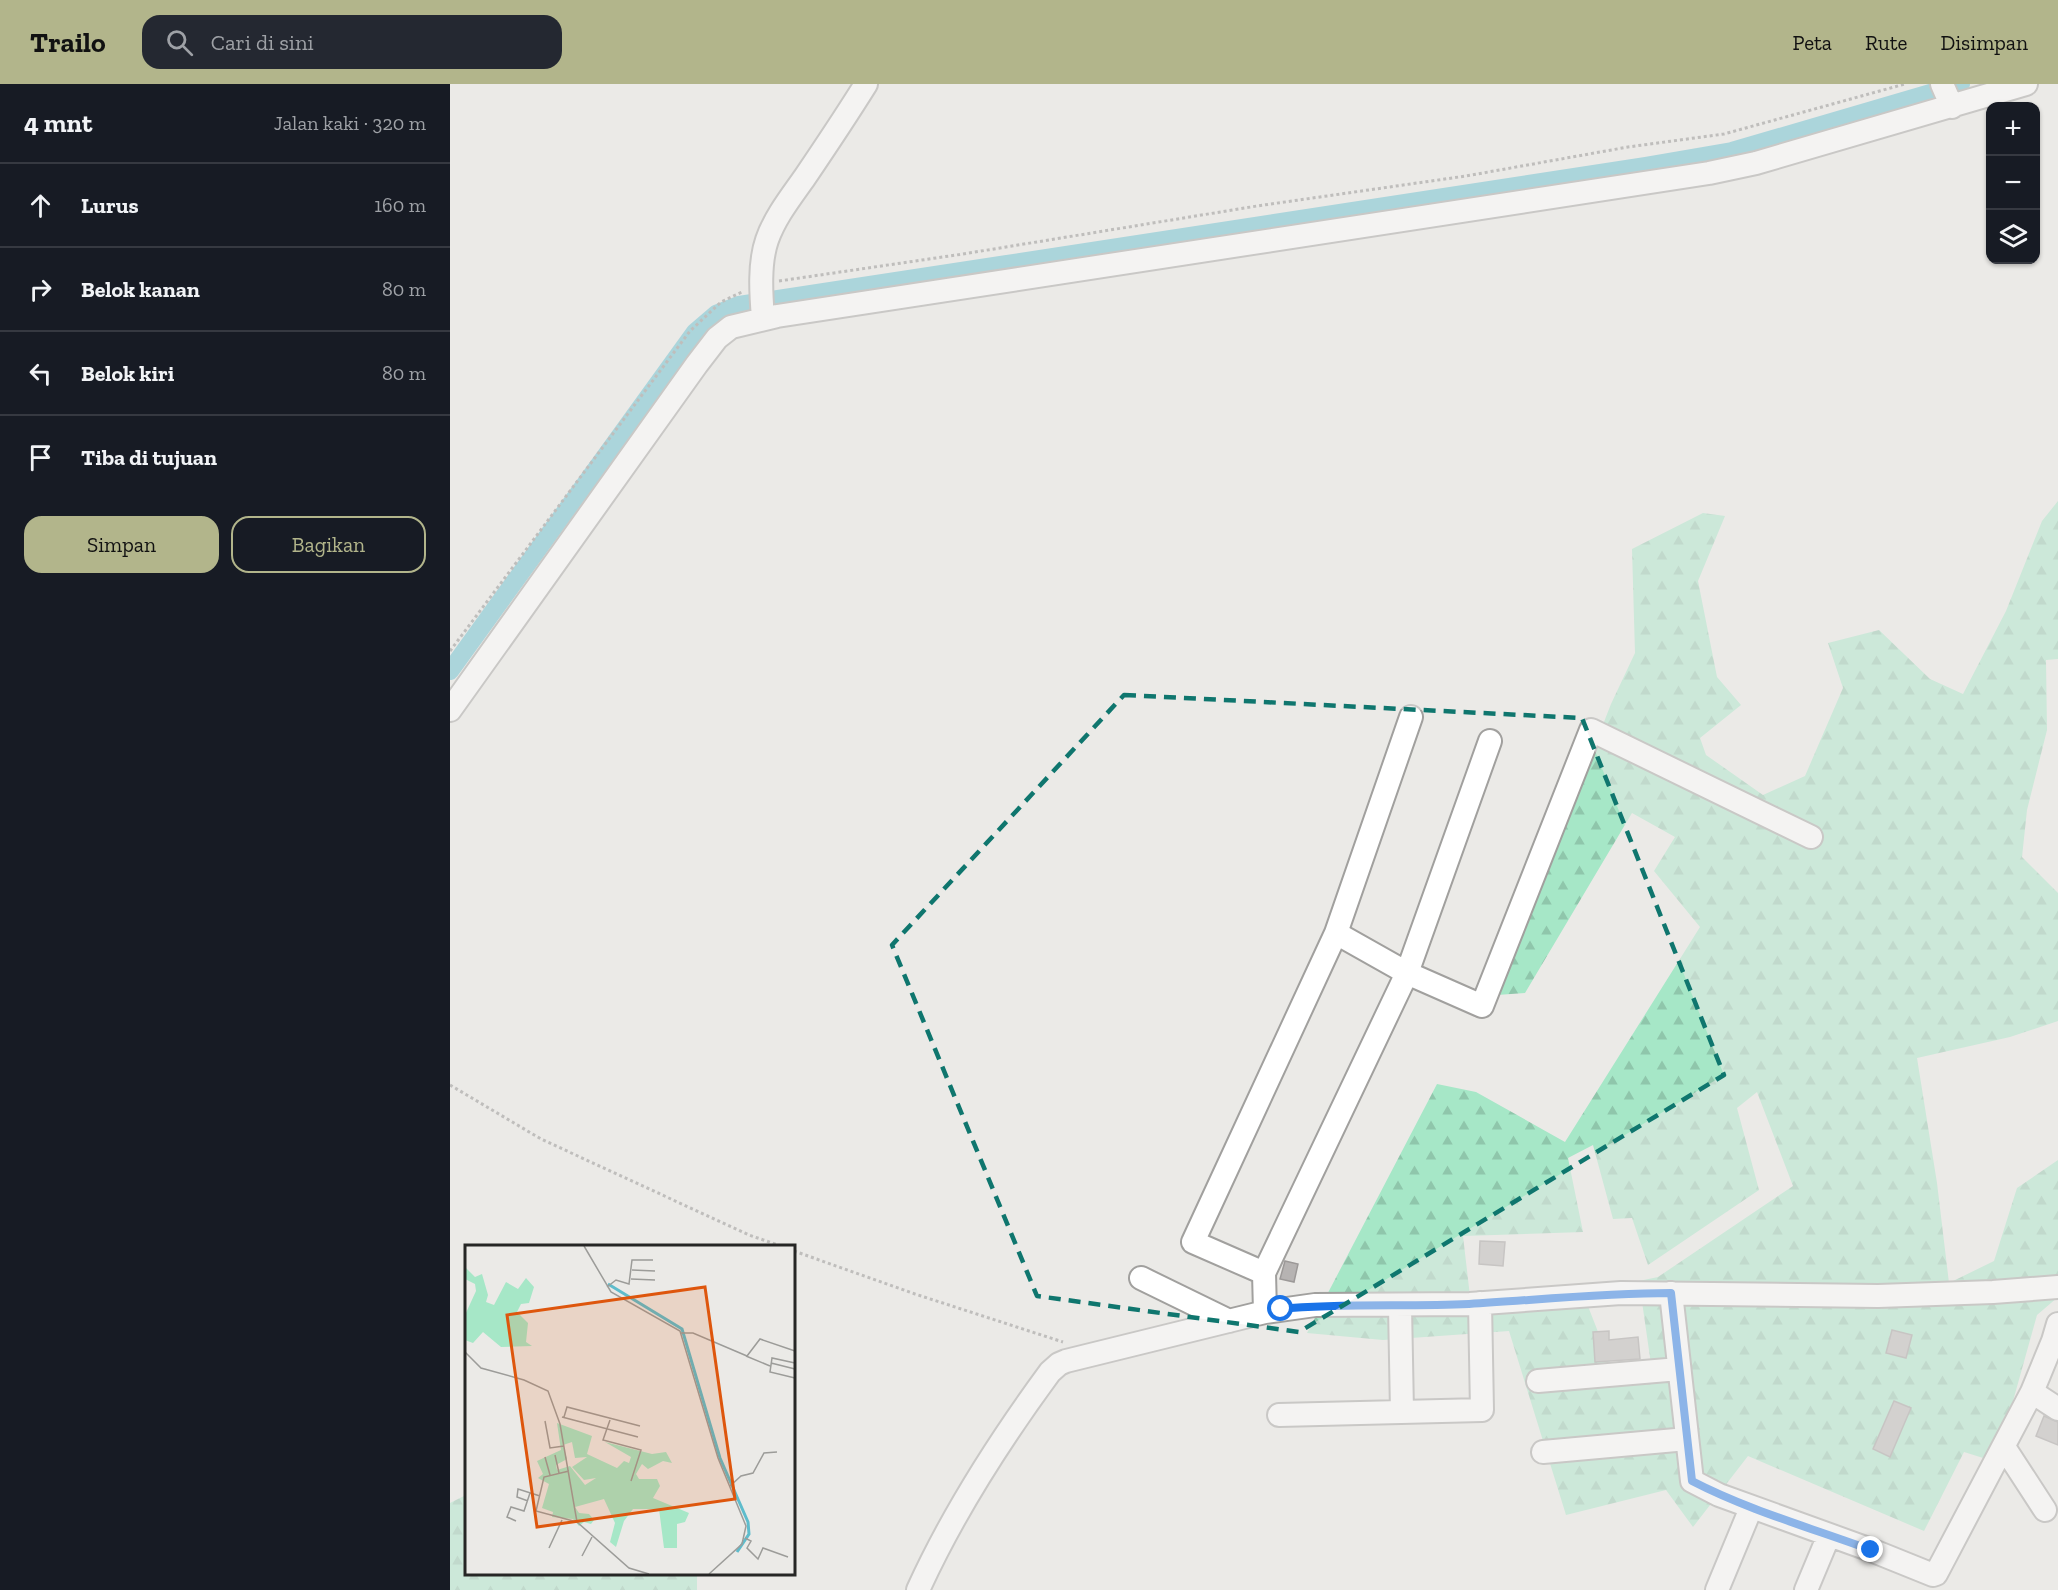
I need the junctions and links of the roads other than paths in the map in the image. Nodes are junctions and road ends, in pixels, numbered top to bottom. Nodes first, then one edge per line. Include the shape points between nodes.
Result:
1 (866, 84) edge
2 (2026, 84) edge
3 (1947, 96) edge
4 (762, 299) junction
5 (450, 710) edge
6 (1411, 717) dead end
7 (1490, 741) dead end
8 (1811, 837) dead end
9 (1336, 933) junction
10 (1407, 973) junction
11 (1264, 1273) junction
12 (1141, 1278) dead end
13 (2058, 1287) edge
14 (1671, 1293) junction
15 (1480, 1303) junction
16 (1400, 1306) junction
17 (1265, 1312) junction
18 (1229, 1321) junction
19 (2058, 1324) edge
20 (1679, 1369) junction
21 (1538, 1381) dead end
22 (2032, 1392) junction
23 (2058, 1409) edge
24 (1402, 1412) junction
25 (1279, 1415) dead end
26 (1687, 1439) junction
27 (2004, 1448) junction
28 (1543, 1452) dead end
29 (1751, 1508) junction
30 (2045, 1510) dead end
31 (1830, 1535) junction
32 (918, 1590) edge
33 (1717, 1590) edge
34 (1806, 1590) edge

1 - 4 street via 775,222 765,249
2 - 3 street
3 - 4 street via 1756,163 1709,173
4 - 5 street via 712,344
6 - 9 street
7 - 10 street
8 - 10 street via 1591,730 1482,1006
9 - 10 street
9 - 11 street via 1193,1242
10 - 11 street
11 - 17 street
12 - 18 street
13 - 14 street via 1878,1296
14 - 15 street
14 - 20 street
15 - 16 street
15 - 24 street via 1482,1410
16 - 17 street via 1326,1305
16 - 24 street
17 - 18 street
18 - 32 street via 1059,1364 1041,1384 964,1502
19 - 22 street
20 - 21 street
20 - 26 street
22 - 23 street
22 - 27 street
24 - 25 street
26 - 28 street
26 - 29 street via 1692,1481
27 - 30 street
27 - 31 street via 1935,1575
29 - 31 street
29 - 33 street
31 - 34 street

